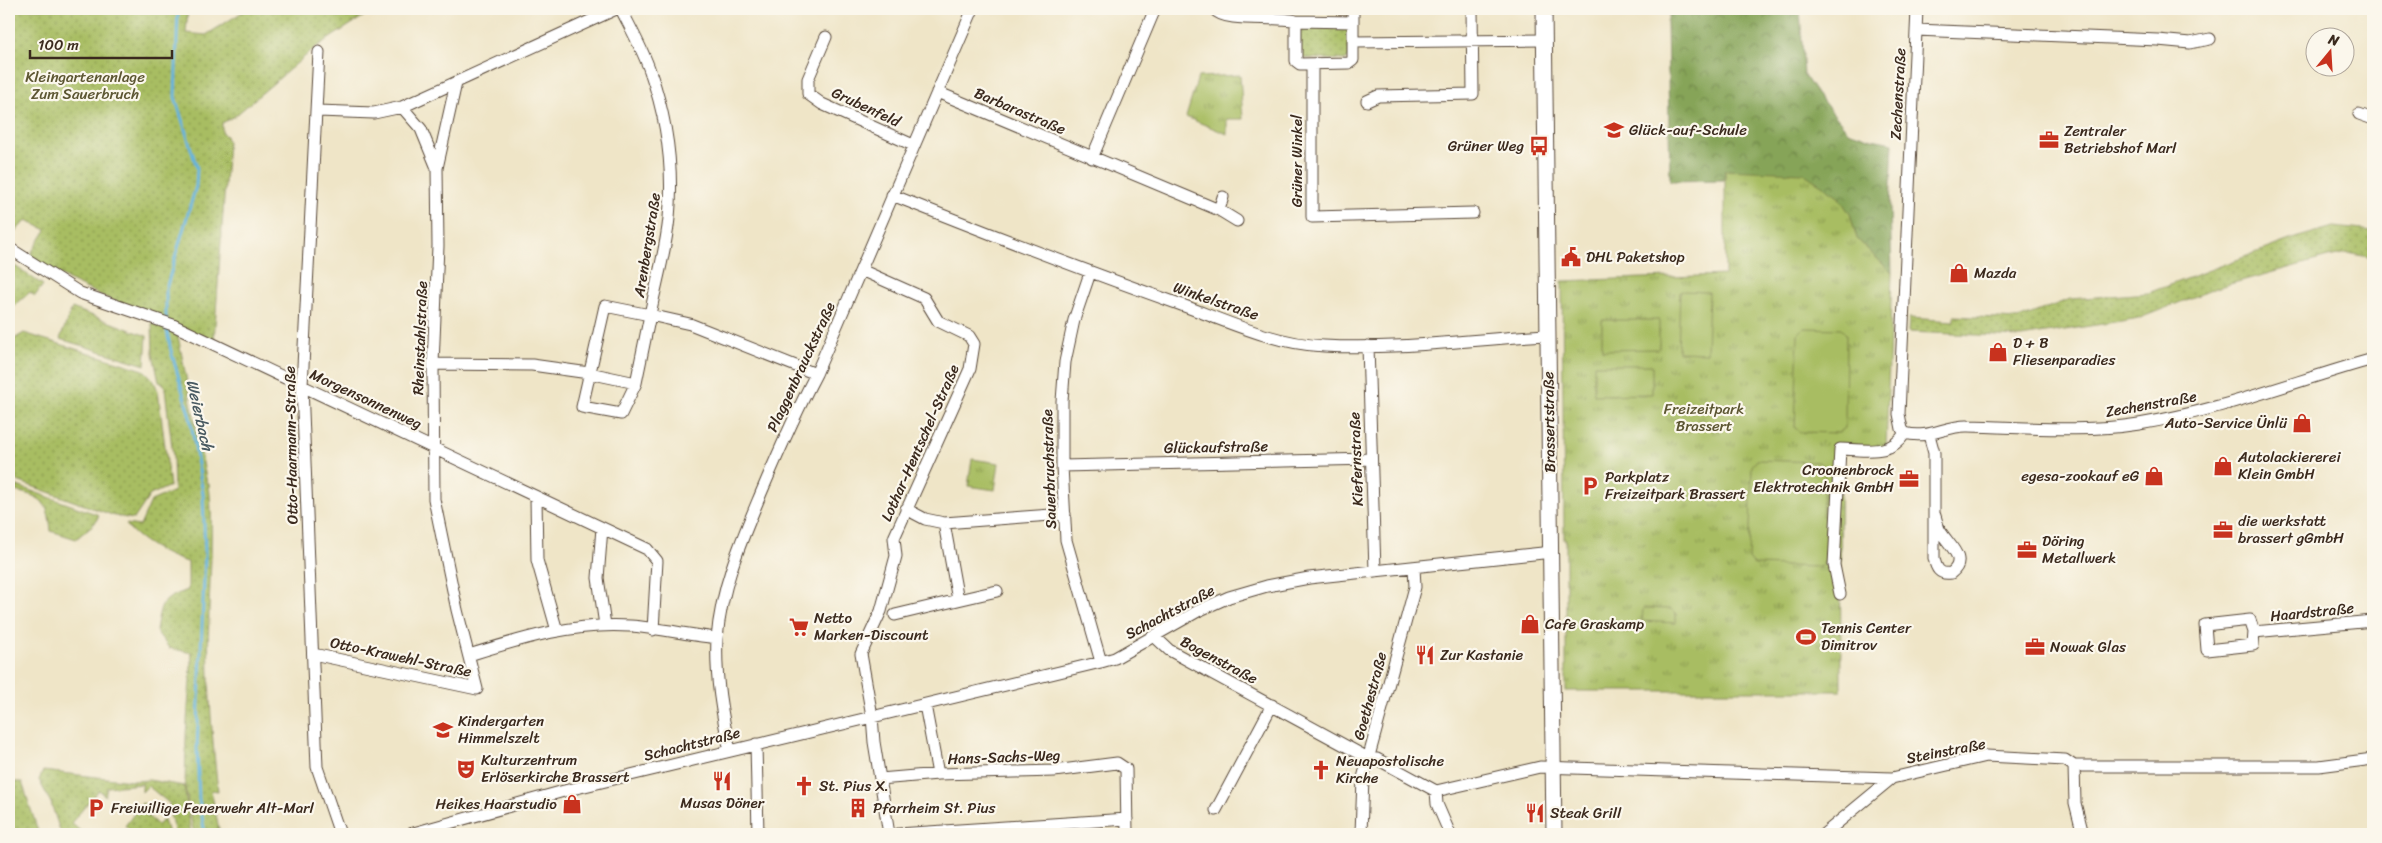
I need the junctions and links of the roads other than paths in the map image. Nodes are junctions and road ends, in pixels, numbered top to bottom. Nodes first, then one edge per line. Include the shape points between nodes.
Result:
1 (616, 9) edge
2 (621, 9) edge
3 (973, 9) edge
4 (1155, 9) edge
5 (1214, 9) edge
6 (1353, 9) edge
7 (1472, 9) edge
8 (1544, 9) edge
9 (1917, 9) edge
10 (1296, 21) junction
11 (1353, 22) junction
12 (1916, 30) junction
13 (826, 37) dead end
14 (2210, 39) dead end
15 (1471, 40) junction
16 (1544, 40) junction
17 (1353, 42) junction
18 (319, 52) dead end
19 (1312, 64) junction
20 (456, 82) junction
21 (937, 92) junction
22 (1368, 102) dead end
23 (402, 107) junction
24 (318, 111) junction
25 (2359, 114) dead end
26 (2373, 119) edge
27 (913, 146) junction
28 (1092, 158) junction
29 (437, 168) junction
30 (892, 195) junction
31 (1223, 197) dead end
32 (1219, 210) junction
33 (1473, 214) dead end
34 (1237, 221) dead end
35 (9, 248) edge
36 (861, 270) junction
37 (1090, 273) junction
38 (650, 315) junction
39 (1548, 335) junction
40 (1368, 346) junction
41 (2373, 359) edge
42 (432, 364) junction
43 (589, 372) junction
44 (816, 374) junction
45 (636, 383) junction
46 (302, 386) junction
47 (1905, 433) junction
48 (1929, 435) junction
49 (432, 447) junction
50 (1371, 459) junction
51 (1062, 466) junction
52 (536, 497) junction
53 (906, 509) junction
54 (1934, 513) junction
55 (1064, 514) junction
56 (944, 523) junction
57 (602, 528) junction
58 (1552, 552) junction
59 (1414, 567) junction
60 (1375, 571) junction
61 (997, 591) dead end
62 (1840, 594) dead end
63 (958, 600) junction
64 (895, 615) dead end
65 (2373, 624) edge
66 (605, 625) junction
67 (653, 630) junction
68 (557, 631) junction
69 (2254, 632) junction
70 (1154, 636) junction
71 (717, 638) junction
72 (313, 654) junction
73 (469, 655) junction
74 (1101, 662) junction
75 (925, 705) junction
76 (1272, 705) junction
77 (872, 716) junction
78 (756, 744) junction
79 (730, 751) junction
80 (1368, 758) junction
81 (2373, 759) edge
82 (2074, 766) junction
83 (1553, 768) junction
84 (938, 774) junction
85 (880, 778) junction
86 (1892, 778) junction
87 (1436, 791) junction
88 (1216, 810) dead end
89 (1127, 819) junction
90 (340, 834) edge
91 (410, 834) edge
92 (758, 834) edge
93 (889, 834) edge
94 (898, 834) edge
95 (1127, 834) edge
96 (1361, 834) edge
97 (1450, 834) edge
98 (1554, 834) edge
99 (1824, 834) edge
100 (2083, 834) edge

1 - 20 street
2 - 38 street, Arenbergstraße via 650,70 670,154 669,220
3 - 21 street, Plaggenbrauckstraße
4 - 28 street
5 - 10 street via 1228,18 1282,17
6 - 11 street
7 - 15 street
8 - 16 main road, Brassertstraße
9 - 12 street, Zechenstraße
10 - 11 street
10 - 19 street via 1296,61
11 - 17 street
12 - 14 street, Zechenstraße via 2190,43
12 - 47 street, Zechenstraße via 1899,414
13 - 27 street, Grubenfeld via 808,79 808,94 822,104
15 - 16 street
15 - 17 street
15 - 22 street via 1473,94 1378,96
16 - 39 main road, Brassertstraße
17 - 19 street via 1353,60 1349,63
18 - 24 street, Otto-Haarmann-Straße
19 - 33 street, Grüner Winkel via 1312,217
20 - 23 street
20 - 29 street, Rheinstahlstraße
21 - 27 street, Plaggenbrauckstraße
21 - 28 street, Barbarastraße
23 - 24 street via 374,113
23 - 29 street, Rheinstahlstraße via 421,129
24 - 46 street, Otto-Haarmann-Straße
25 - 26 street
27 - 30 street, Plaggenbrauckstraße
28 - 32 street, Barbarastraße
29 - 42 street, Rheinstahlstraße via 438,246
30 - 36 street, Plaggenbrauckstraße
30 - 37 street, Winkelstraße
31 - 32 street
32 - 34 street, Barbarastraße
35 - 46 street, Morgensonnenweg via 80,293 173,325
36 - 44 street, Plaggenbrauckstraße
36 - 53 street, Lothar-Hentschel-Straße via 927,301 938,321 969,336 974,344 970,369
37 - 40 street, Winkelstraße via 1285,340 1323,346
37 - 51 street, Sauerbruchstraße via 1074,320 1065,362
38 - 43 street, Arenbergstraße via 605,306
38 - 44 street, Arenbergstraße via 690,324
38 - 45 street, Arenbergstraße
39 - 40 street, Winkelstraße
39 - 58 main road, Brassertstraße
40 - 50 street, Kiefernstraße
41 - 48 street, Zechenstraße via 2202,411 2138,424 2069,430 1957,426
42 - 43 street via 532,365
42 - 49 street, Rheinstahlstraße
43 - 45 street
43 - 45 street, Arenbergstraße via 582,407 621,414
44 - 71 street, Plaggenbrauckstraße via 795,413 740,544 725,588
46 - 49 street, Morgensonnenweg
46 - 72 street, Otto-Haarmann-Straße
47 - 48 street, Zechenstraße
47 - 62 street via 1899,443 1886,450 1840,449 1834,564
48 - 54 street via 1934,453
49 - 52 street, Morgensonnenweg
49 - 73 street, Rheinstahlstraße via 439,531
50 - 51 street, Glückaufstraße
50 - 60 street, Kiefernstraße
51 - 55 street, Sauerbruchstraße
52 - 57 street, Morgensonnenweg
52 - 68 street via 537,560
53 - 56 street via 925,519
53 - 77 street, Lothar-Hentschel-Straße via 894,538 896,556 881,611 861,654
54 - 54 street via 1936,568 1940,572 1951,573 1958,566 1958,559 1939,528
55 - 56 street
55 - 74 street, Sauerbruchstraße via 1066,540
56 - 63 street
57 - 66 street via 598,578
57 - 67 street, Morgensonnenweg via 647,548 658,561
58 - 59 street, Schachtstraße
58 - 83 main road, Brassertstraße
59 - 60 street, Schachtstraße
59 - 80 street, Goethestraße via 1414,587
60 - 70 street, Schachtstraße via 1267,586 1198,611
61 - 63 street
63 - 64 street
65 - 69 street, Haardstraße
66 - 67 street, Otto-Krawehl-Straße
66 - 68 street, Otto-Krawehl-Straße
67 - 71 street, Otto-Krawehl-Straße
68 - 73 street, Otto-Krawehl-Straße
69 - 69 street, Haardstraße via 2253,646 2207,650 2205,625 2250,620
70 - 74 street, Schachtstraße via 1115,658
70 - 76 street, Bogenstraße via 1169,650
71 - 79 street, Plaggenbrauckstraße via 718,692
72 - 73 street, Otto-Krawehl-Straße via 477,689
72 - 90 street, Otto-Haarmann-Straße via 317,767
74 - 75 street, Schachtstraße
75 - 77 street, Schachtstraße
75 - 84 street
76 - 80 street, Bogenstraße
76 - 88 street
77 - 78 street, Schachtstraße
77 - 85 street, Lothar-Hentschel-Straße
78 - 79 street, Schachtstraße
78 - 92 street
79 - 91 street, Schachtstraße via 564,791
80 - 87 street, Bogenstraße
80 - 96 street, Goethestraße via 1362,786
81 - 82 street, Steinstraße via 2319,766
82 - 86 street, Steinstraße via 2065,760 1986,756
82 - 100 street via 2075,803
83 - 86 street, Steinstraße
83 - 87 street via 1540,767
83 - 98 main road, Brassertstraße
84 - 85 street, Hans-Sachs-Weg
84 - 89 street, Hans-Sachs-Weg via 1054,772 1112,762 1126,770
85 - 93 street, Lothar-Hentschel-Straße
86 - 99 street
87 - 97 street via 1437,804
89 - 94 street
89 - 95 street

